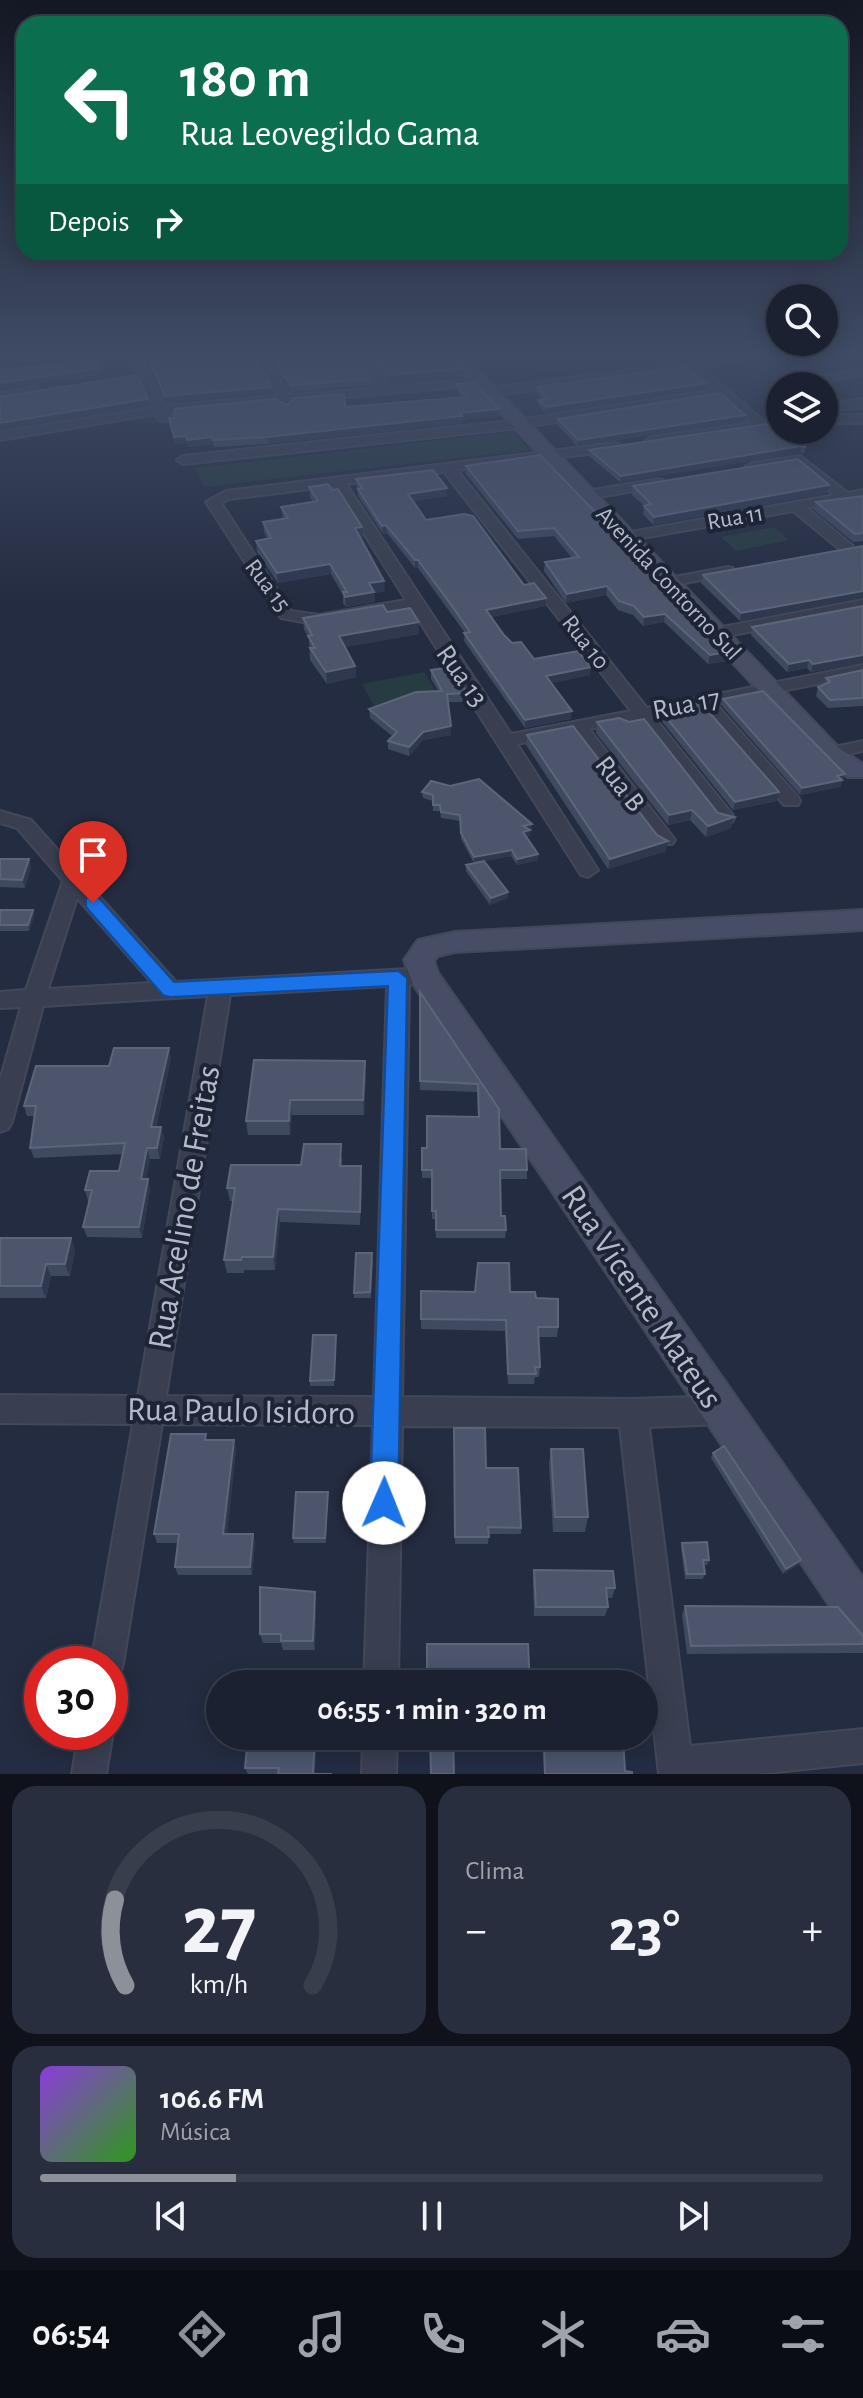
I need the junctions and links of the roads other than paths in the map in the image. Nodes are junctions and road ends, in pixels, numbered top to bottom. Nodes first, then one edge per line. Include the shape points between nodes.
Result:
1 (402, 436) edge
2 (539, 436) edge
3 (686, 436) edge
4 (640, 443) edge
5 (625, 445) edge
6 (557, 456) junction
7 (183, 460) dead end
8 (447, 467) junction
9 (741, 469) edge
10 (679, 479) edge
11 (337, 480) junction
12 (594, 494) junction
13 (863, 494) edge
14 (845, 497) junction
15 (796, 506) junction
16 (634, 536) junction
17 (848, 549) edge
18 (744, 568) edge
19 (676, 580) junction
20 (413, 603) junction
21 (863, 605) edge
22 (725, 631) junction
23 (863, 670) edge
24 (778, 686) junction
25 (703, 700) junction
26 (641, 712) junction
27 (577, 726) junction
28 (509, 740) junction
29 (852, 759) edge
30 (791, 801) dead end
31 (2, 817) edge
32 (725, 818) edge
33 (665, 840) edge
34 (588, 870) dead end
35 (73, 881) junction
36 (863, 920) edge
37 (411, 977) junction
38 (220, 987) junction
39 (170, 990) junction
40 (34, 998) junction
41 (0, 1000) edge
42 (0, 1122) edge
43 (0, 1409) edge
44 (148, 1409) junction
45 (721, 1410) junction
46 (385, 1412) junction
47 (633, 1413) junction
48 (863, 1616) edge
49 (110, 1646) edge
50 (381, 1670) edge
51 (863, 1746) edge
52 (93, 1750) edge
53 (380, 1750) edge
54 (676, 1769) edge
55 (89, 1774) edge
56 (379, 1774) edge

1 - 7 street
2 - 6 street, Avenida Contorno Sul
3 - 4 street
5 - 6 street
6 - 8 street
6 - 12 street, Avenida Contorno Sul
8 - 11 street
8 - 26 street, Rua 10
9 - 14 street via 805,463
10 - 12 street
11 - 20 street, Rua 13
11 - 20 street, Rua 15 via 226,495 216,498 214,507 286,615 329,620
12 - 16 street, Avenida Contorno Sul
13 - 14 street, Rua 11
14 - 15 street, Rua 11
15 - 16 street, Rua 11
15 - 17 street
16 - 19 street, Avenida Contorno Sul
18 - 19 street
19 - 22 street, Avenida Contorno Sul
20 - 28 street, Rua 13
21 - 22 street
22 - 24 street, Avenida Contorno Sul
23 - 24 street, Rua 17
24 - 25 street, Rua 17
24 - 29 street, Avenida Contorno Sul
25 - 26 street, Rua 17
25 - 30 street
26 - 27 street, Rua 17
26 - 32 street, Rua 10
27 - 28 street, Rua 17
27 - 33 street, Rua B
28 - 34 street, Rua 13
31 - 35 street via 24,824
35 - 39 street
35 - 40 street
36 - 37 street via 455,942 428,947
37 - 38 street
37 - 45 street, Rua Vicente Mateus
37 - 46 street
38 - 39 street
38 - 44 street, Rua Acelino de Freitas
39 - 40 street
40 - 41 street
40 - 42 street
43 - 44 street, Rua Paulo Isidoro
44 - 46 street, Rua Paulo Isidoro
44 - 49 street, Rua Acelino de Freitas
45 - 47 street, Rua Paulo Isidoro
45 - 48 street, Rua Vicente Mateus
46 - 47 street, Rua Paulo Isidoro
46 - 50 street
47 - 54 street
51 - 54 street
52 - 55 street
53 - 56 street

